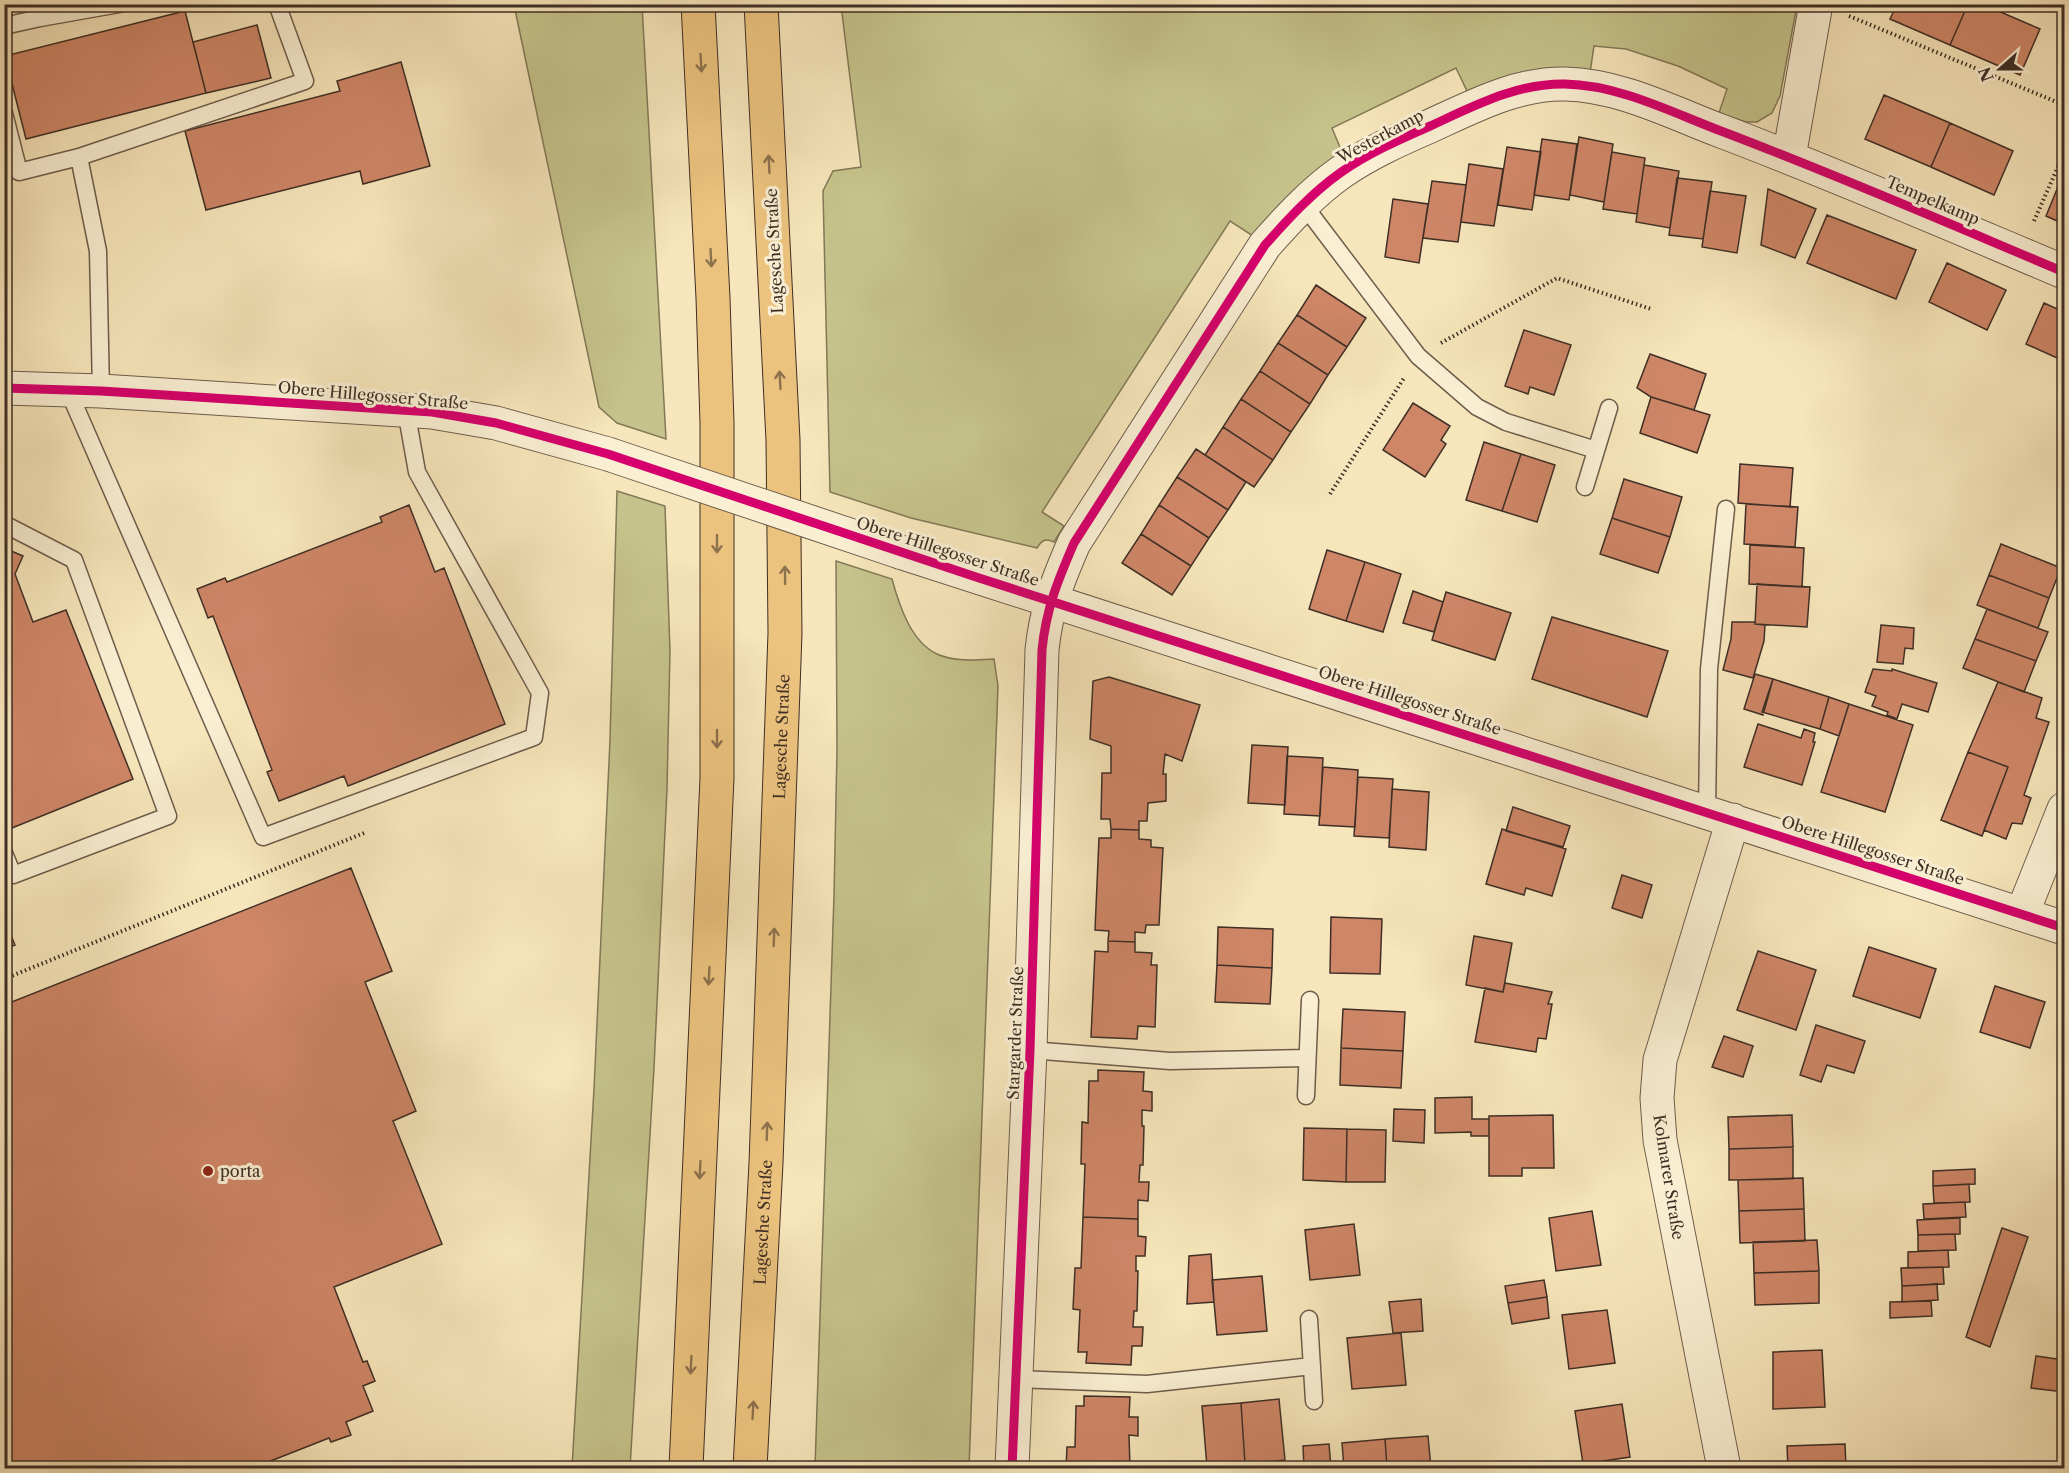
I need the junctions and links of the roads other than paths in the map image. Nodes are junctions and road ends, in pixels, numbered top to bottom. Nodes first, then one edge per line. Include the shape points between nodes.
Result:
1 (118, 4) edge
2 (277, 4) edge
3 (698, 4) edge
4 (761, 4) edge
5 (1816, 4) edge
6 (39, 11) edge
7 (4, 26) edge
8 (4, 113) edge
9 (79, 157) junction
10 (1789, 157) junction
11 (1303, 204) junction
12 (2064, 272) edge
13 (4, 388) edge
14 (68, 390) junction
15 (100, 391) junction
16 (1609, 408) dead end
17 (406, 410) junction
18 (1596, 450) junction
19 (1585, 487) dead end
20 (1726, 509) dead end
21 (4, 524) edge
22 (1051, 600) junction
23 (2064, 809) edge
24 (1720, 816) junction
25 (4, 853) edge
26 (2022, 914) junction
27 (2064, 928) edge
28 (1311, 1000) dead end
29 (1030, 1050) junction
30 (1307, 1058) junction
31 (1306, 1096) dead end
32 (1308, 1318) dead end
33 (1312, 1366) junction
34 (1015, 1379) junction
35 (1314, 1401) dead end
36 (686, 1468) edge
37 (750, 1468) edge
38 (1012, 1468) edge
39 (1724, 1468) edge

1 - 6 lane
2 - 9 lane via 305,81
3 -> 36 highway via 717,423 717,778
37 -> 4 highway, Lagesche Straße via 766,1164 785,633 783,440
5 - 10 street
6 - 7 lane
8 - 9 lane via 19,172
9 - 15 lane via 98,251
10 - 11 street, Westerkamp via 1612,90 1565,84 1544,86 1494,97 1401,139 1340,173
10 - 12 street, Tempelkamp
11 - 18 lane via 1418,356 1477,407 1506,422
11 - 22 street, Westerkamp via 1252,263 1074,543
13 - 14 street, Obere Hillegosser Straße
14 - 15 street, Obere Hillegosser Straße
14 - 17 lane via 263,837 534,737 540,693 417,472
15 - 17 street, Obere Hillegosser Straße
16 - 18 lane
17 - 22 street, Obere Hillegosser Straße, bridge via 496,423 608,454
18 - 19 lane
20 - 24 lane via 1709,669
21 - 25 lane via 75,560 168,816 13,875
22 - 24 street, Obere Hillegosser Straße
22 - 29 street, Stargarder Straße via 1042,650
23 - 26 street
24 - 26 street, Obere Hillegosser Straße
24 - 39 street, Kolmarer Straße via 1660,1060 1657,1098 1660,1140
26 - 27 street, Obere Hillegosser Straße
28 - 30 lane
29 - 30 lane via 1170,1061
29 - 34 street, Stargarder Straße
30 - 31 lane
32 - 33 lane
33 - 34 lane via 1147,1384
33 - 35 lane
34 - 38 street, Stargarder Straße

